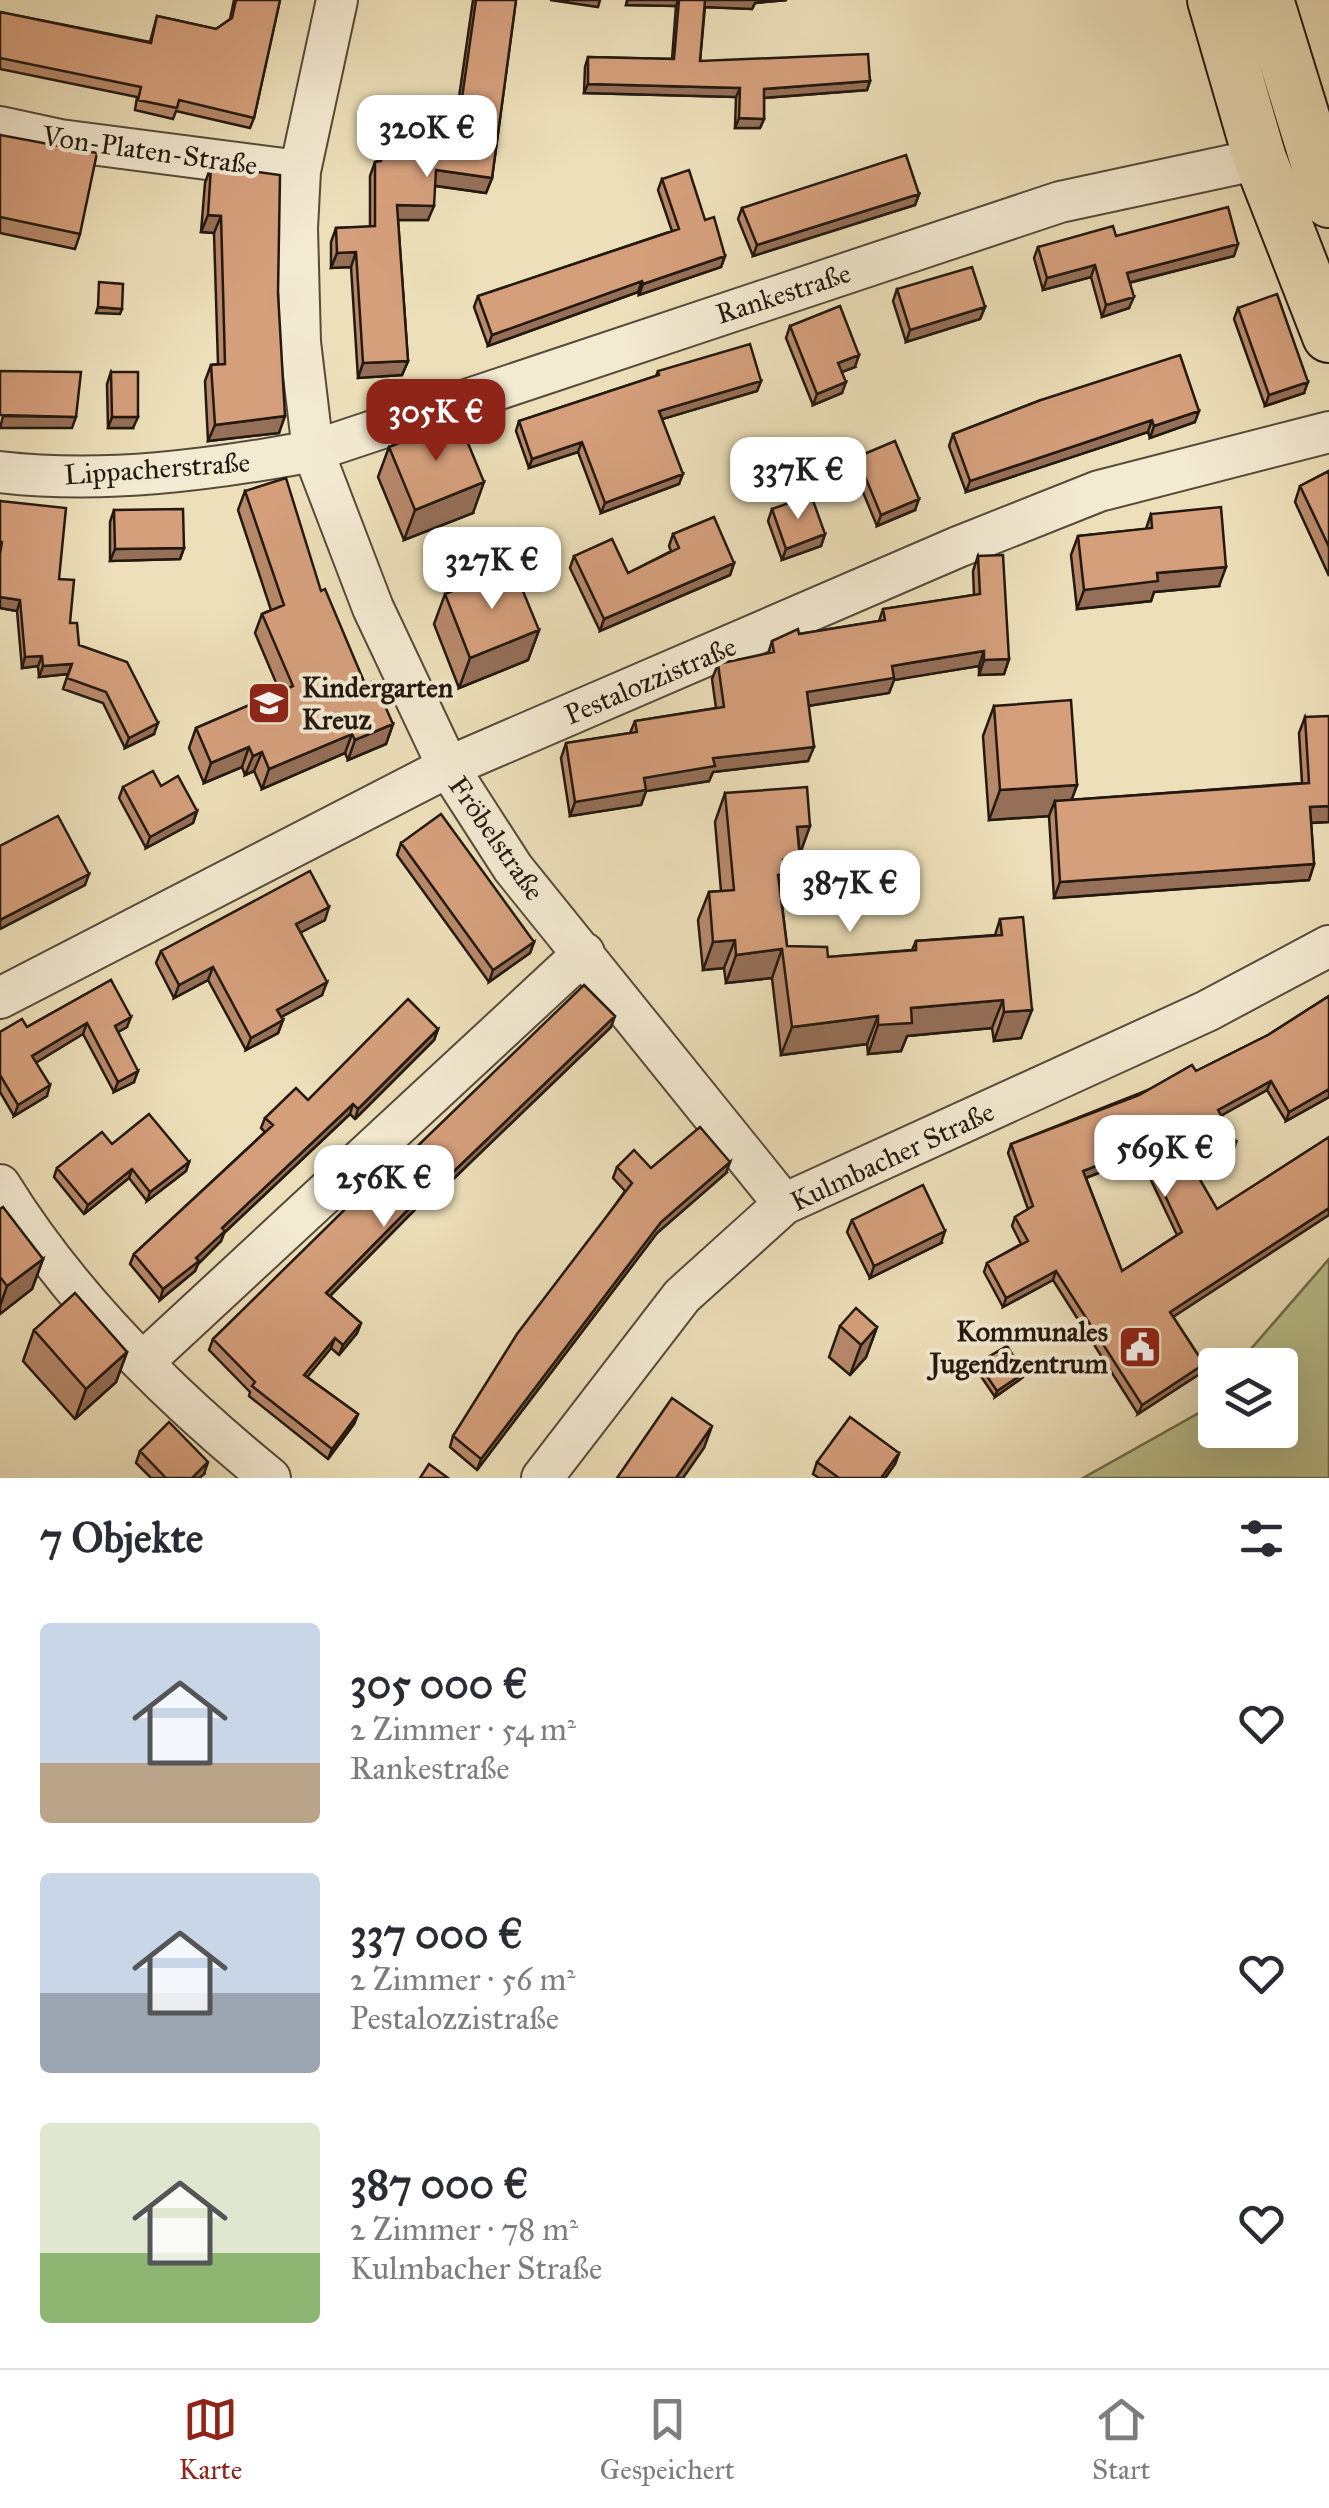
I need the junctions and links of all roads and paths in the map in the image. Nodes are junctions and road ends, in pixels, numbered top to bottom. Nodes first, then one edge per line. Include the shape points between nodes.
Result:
1 (337, 0) edge
2 (1214, 0) edge
3 (1267, 0) edge
4 (0, 128) edge
5 (1260, 160) junction
6 (300, 171) junction
7 (1329, 201) edge
8 (1329, 336) edge
9 (1329, 432) edge
10 (313, 451) junction
11 (0, 472) edge
12 (448, 767) junction
13 (1329, 946) edge
14 (584, 953) junction
15 (0, 998) edge
16 (0, 1185) edge
17 (784, 1204) junction
18 (143, 1362) junction
19 (270, 1478) edge
20 (542, 1478) edge

1 - 6 street, Fröbelstraße
2 - 5 main road
3 - 7 main road
4 - 6 street, Von-Platen-Straße
5 - 8 main road
5 - 10 street, Rankestraße via 1060,202
6 - 10 street, Fröbelstraße via 300,342
9 - 12 street, Pestalozzistraße via 1100,492
10 - 11 street, Lippacherstraße via 233,466 88,477
10 - 12 street, Fröbelstraße via 373,608
12 - 14 street, Fröbelstraße via 513,868
12 - 15 street, Pestalozzistraße
13 - 17 street, Kulmbacher Straße via 1208,1011
14 - 17 street, Fröbelstraße
14 - 18 street
16 - 18 street via 72,1284
17 - 20 street, Kulmbacher Straße via 682,1296
18 - 19 street

